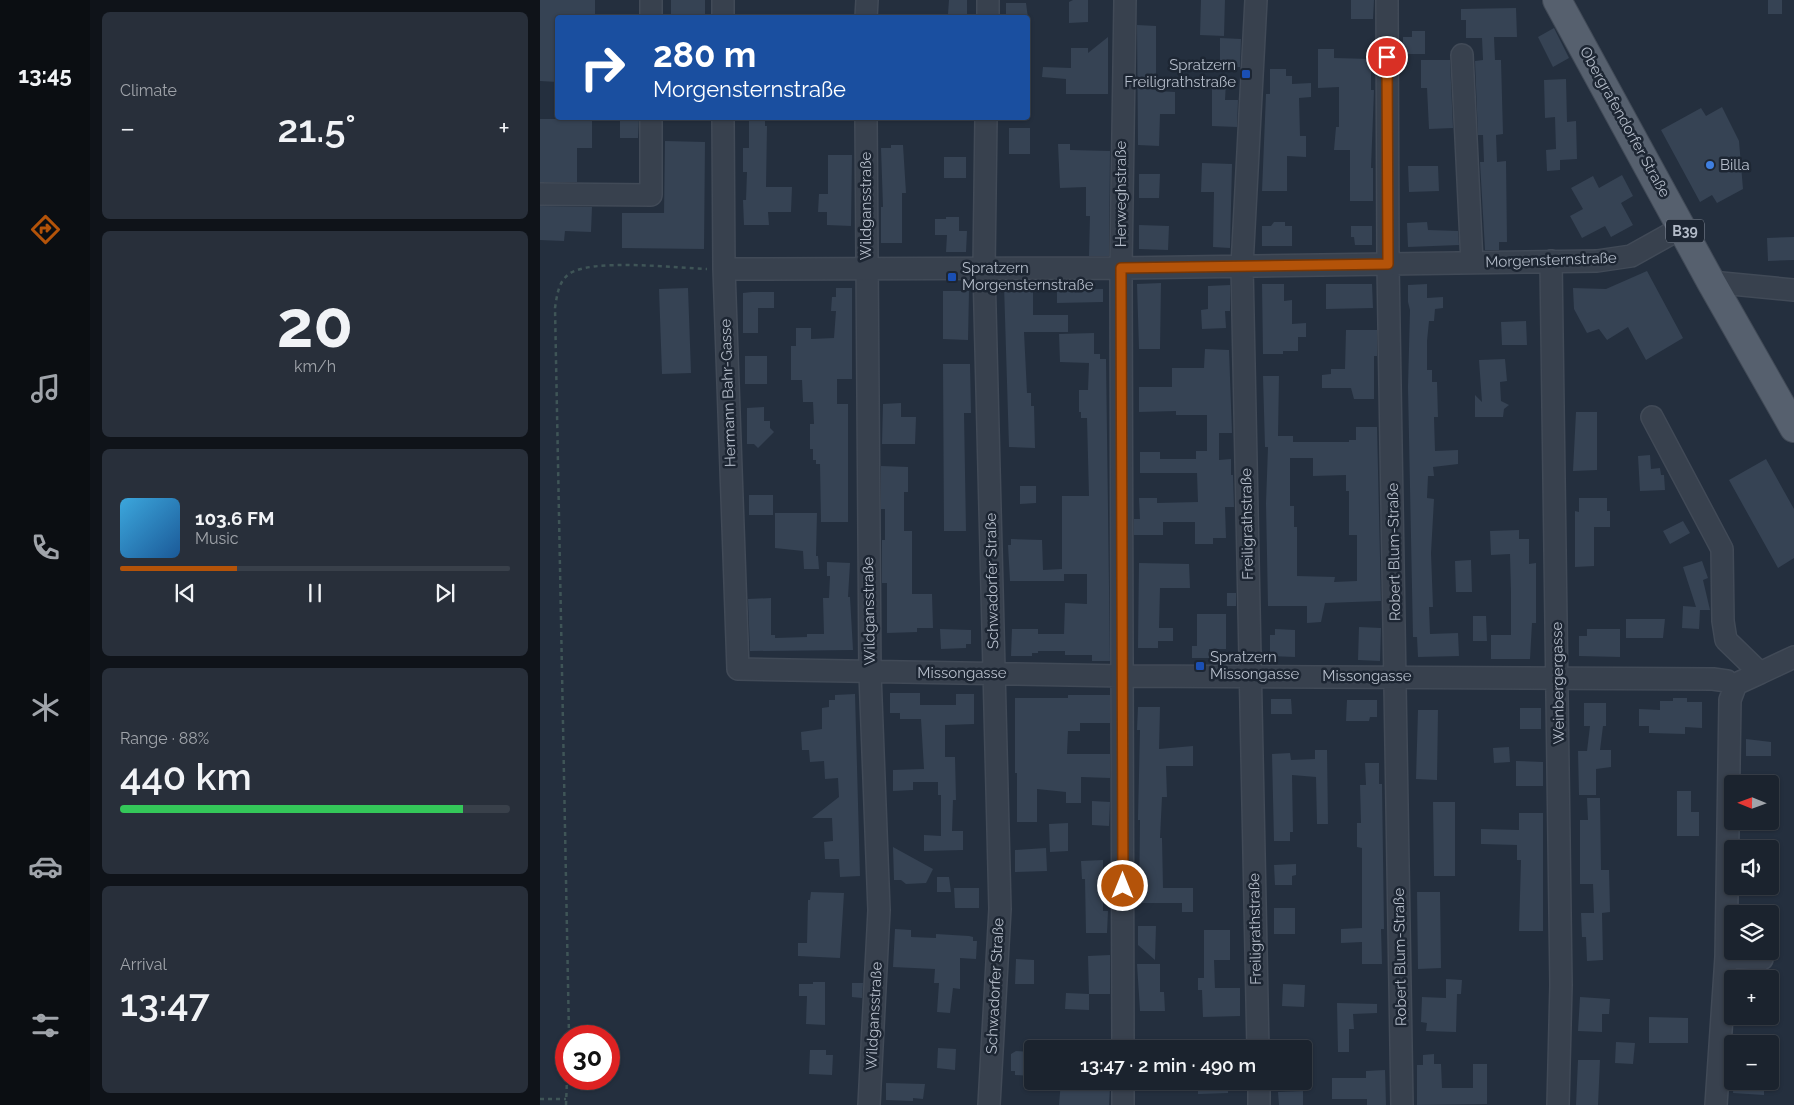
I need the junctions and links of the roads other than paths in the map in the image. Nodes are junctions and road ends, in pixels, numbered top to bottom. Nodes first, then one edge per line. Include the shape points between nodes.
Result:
1 (651, 0) edge
2 (723, 0) edge
3 (866, 0) edge
4 (988, 0) edge
5 (1125, 0) edge
6 (1256, 0) edge
7 (1387, 0) edge
8 (1557, 0) edge
9 (651, 15) edge
10 (723, 15) edge
11 (866, 15) edge
12 (988, 15) edge
13 (1462, 55) dead end
14 (651, 120) edge
15 (723, 120) edge
16 (866, 120) edge
17 (986, 120) edge
18 (540, 194) edge
19 (1683, 227) junction
20 (1551, 261) junction
21 (1472, 263) junction
22 (1388, 264) junction
23 (1242, 266) junction
24 (1121, 268) junction
25 (984, 269) junction
26 (724, 270) junction
27 (865, 270) junction
28 (1711, 282) junction
29 (1794, 290) edge
30 (1652, 417) dead end
31 (1794, 428) edge
32 (1794, 657) edge
33 (738, 669) joint
34 (870, 673) junction
35 (994, 673) junction
36 (1760, 673) junction
37 (1250, 675) junction
38 (1123, 676) junction
39 (1397, 676) junction
40 (1558, 678) junction
41 (1726, 681) dead end
42 (1727, 905) edge
43 (1726, 960) edge
44 (1123, 1040) edge
45 (1258, 1040) edge
46 (1123, 1090) edge
47 (1259, 1090) edge
48 (869, 1105) edge
49 (989, 1105) edge
50 (1123, 1105) edge
51 (1259, 1105) edge
52 (1402, 1105) edge
53 (1558, 1105) edge
54 (1716, 1105) edge

1 - 9 street
2 - 10 street
3 - 11 street
4 - 12 street
5 - 24 street, Herweghstraße
6 - 23 street, Freiligrathstraße
7 - 22 street, Robert Blum-Straße
8 - 19 main road, Obergrafendorfer Straße / B39
13 - 21 street, Morgensternstraße
14 - 18 street via 651,195
15 - 26 street, Hermann Bahr-Gasse
16 - 27 street, Wildgansstraße
17 - 25 street, Schwadorfer Straße
19 - 20 street, Morgensternstraße via 1631,256 1597,261
19 - 28 main road, Obergrafendorfer Straße / B39
20 - 21 street, Morgensternstraße
20 - 40 street, Weinbergergasse
21 - 22 street, Morgensternstraße
22 - 23 street, Morgensternstraße
22 - 39 street, Robert Blum-Straße
23 - 24 street, Morgensternstraße
23 - 37 street, Freiligrathstraße
24 - 25 street, Morgensternstraße
24 - 38 street, Herweghstraße
25 - 27 street, Morgensternstraße
25 - 35 street, Schwadorfer Straße
26 - 27 street, Morgensternstraße
26 - 33 street, Hermann Bahr-Gasse
27 - 34 street, Wildgansstraße
28 - 29 street
28 - 31 main road, Obergrafendorfer Straße / B39
30 - 36 street via 1722,549 1726,640
32 - 36 street
33 - 34 street, Missongasse
34 - 35 street, Missongasse
34 - 48 street, Wildgansstraße via 879,910
35 - 38 street, Missongasse
35 - 49 street, Schwadorfer Straße via 1000,909
36 - 42 street via 1736,684 1730,700
37 - 38 street, Missongasse
37 - 39 street, Missongasse
37 - 45 street, Freiligrathstraße
38 - 44 street, Herweghstraße
39 - 40 street, Missongasse
39 - 52 street, Robert Blum-Straße
40 - 41 street, Missongasse
40 - 53 street, Weinbergergasse via 1561,985
43 - 54 street
46 - 50 street
47 - 51 street

